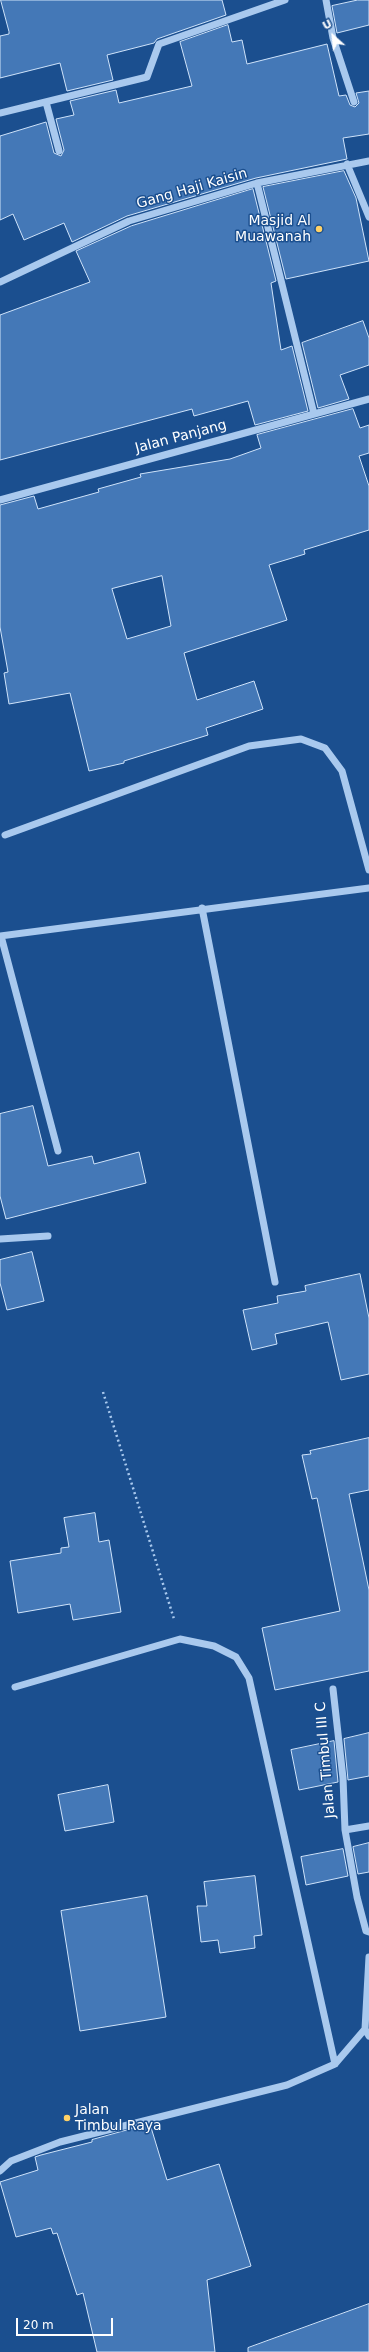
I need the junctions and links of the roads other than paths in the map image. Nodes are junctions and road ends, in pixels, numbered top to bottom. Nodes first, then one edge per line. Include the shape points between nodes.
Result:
1 (285, 0) edge
2 (326, 0) edge
3 (46, 102) junction
4 (354, 102) dead end
5 (0, 113) edge
6 (59, 151) dead end
7 (369, 161) edge
8 (347, 164) junction
9 (257, 183) junction
10 (369, 217) edge
11 (0, 282) edge
12 (369, 399) edge
13 (314, 414) junction
14 (0, 500) edge
15 (5, 834) dead end
16 (369, 870) edge
17 (369, 888) edge
18 (202, 908) junction
19 (0, 936) edge
20 (58, 1151) dead end
21 (48, 1236) dead end
22 (0, 1239) edge
23 (275, 1282) dead end
24 (15, 1687) dead end
25 (333, 1689) dead end
26 (369, 1826) edge
27 (345, 1830) junction
28 (369, 1932) edge
29 (369, 1957) edge
30 (365, 2029) junction
31 (369, 2036) edge
32 (335, 2064) junction
33 (0, 2171) edge

1 - 3 street via 159,44 147,77
2 - 4 street via 333,38
3 - 5 street
3 - 6 street
7 - 8 street, Gang Haji Kaisin
8 - 9 street, Gang Haji Kaisin
8 - 10 street
9 - 11 street, Gang Haji Kaisin via 129,221
9 - 13 street
12 - 13 street, Jalan Panjang
13 - 14 street, Jalan Panjang
15 - 16 street via 249,746 302,739 325,748 342,771
17 - 18 street
18 - 19 street
18 - 23 street
19 - 20 street
21 - 22 street
24 - 32 street via 180,1639 214,1646 236,1657 249,1678
25 - 27 street, Jalan Timbul III C via 343,1778
26 - 27 street, Jalan Timbul III C
27 - 28 street, Jalan Timbul III C via 357,1897 366,1931
29 - 30 street
30 - 31 street
30 - 32 street
32 - 33 street via 287,2085 60,2142 11,2161

